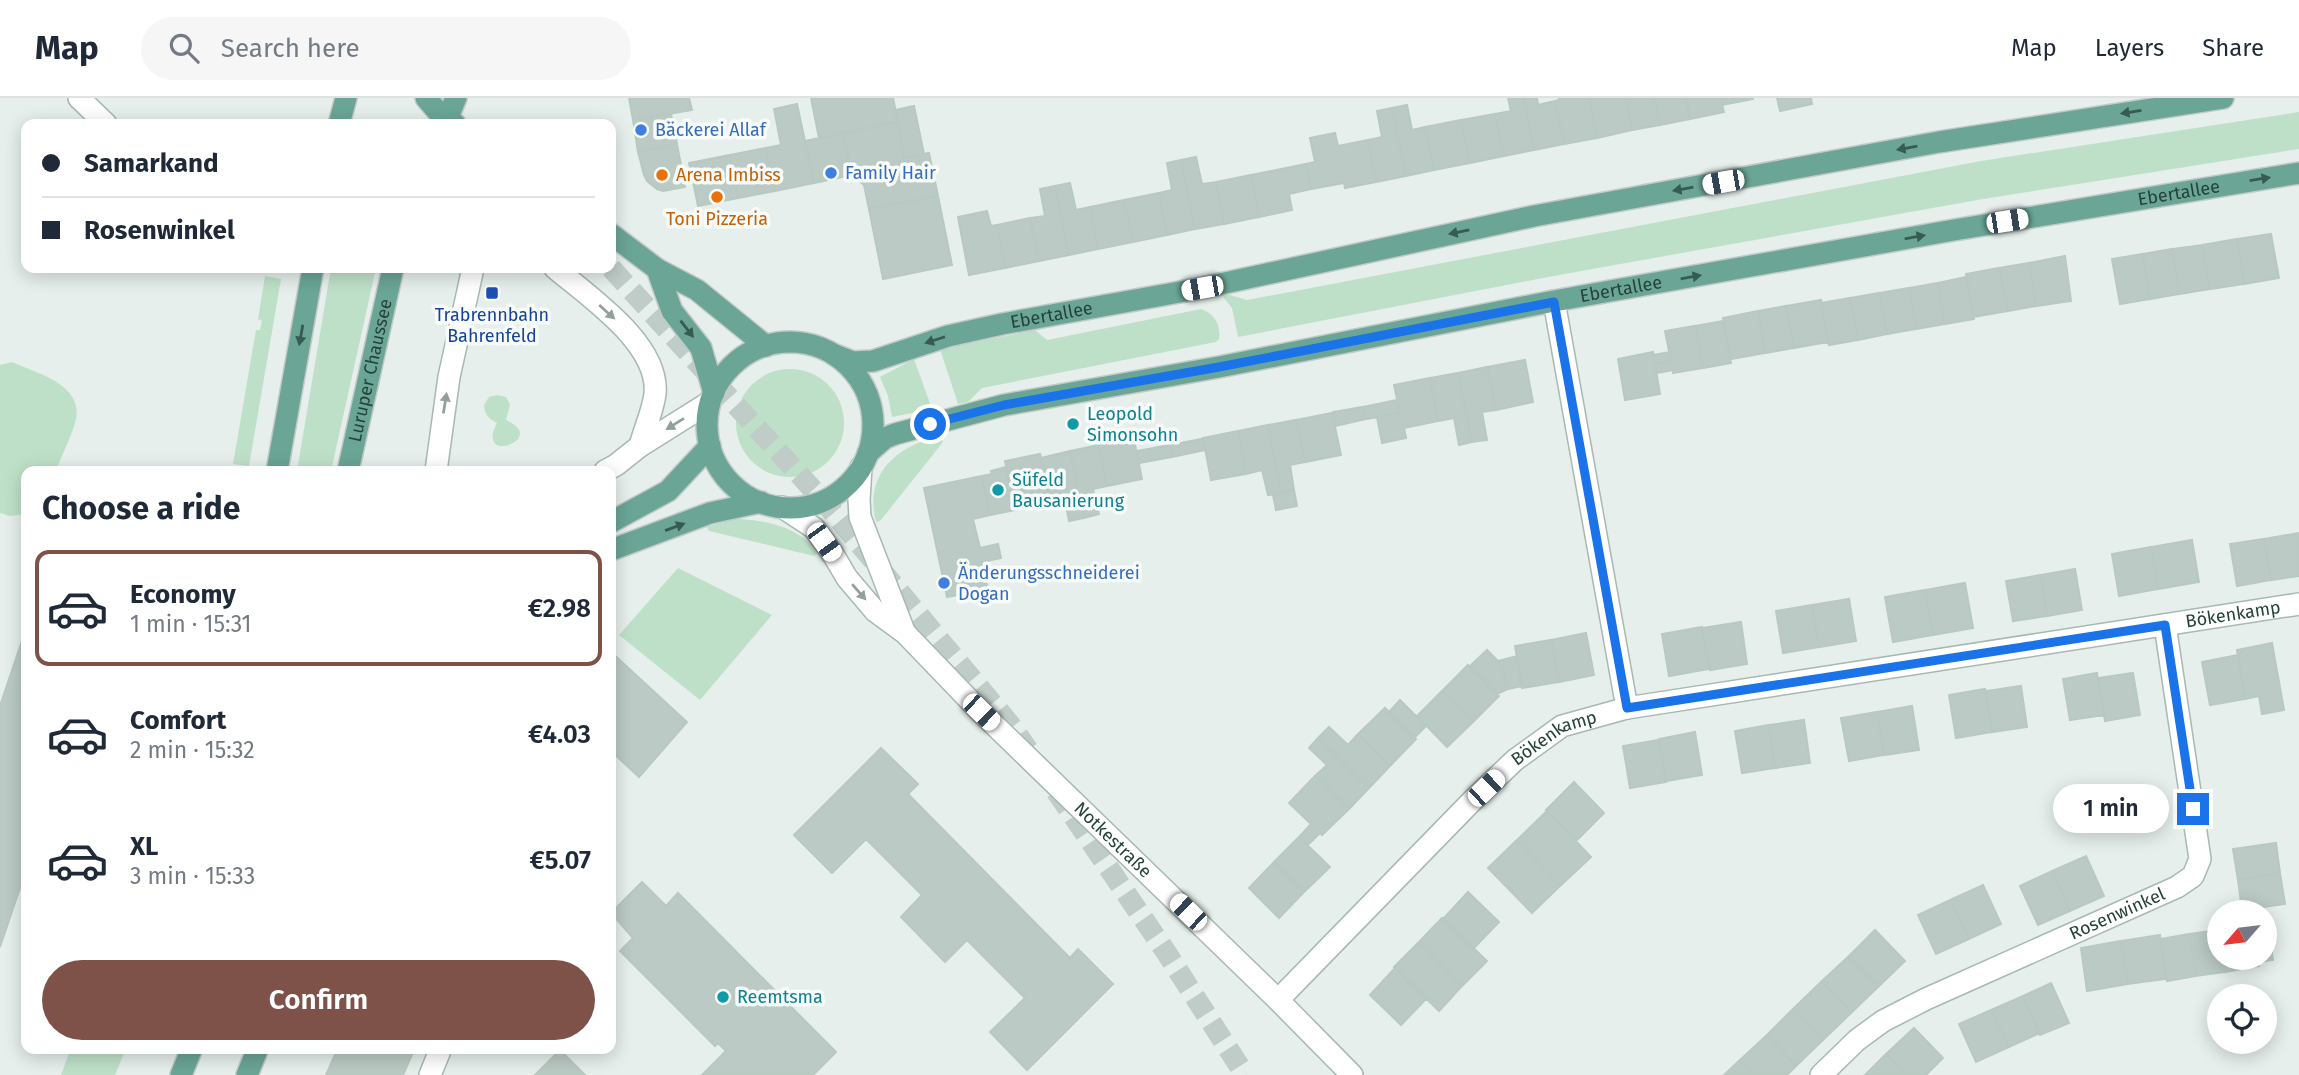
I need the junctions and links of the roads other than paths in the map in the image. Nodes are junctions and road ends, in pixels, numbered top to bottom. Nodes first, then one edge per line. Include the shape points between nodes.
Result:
1 (79, 98) edge
2 (346, 98) edge
3 (426, 98) edge
4 (456, 98) edge
5 (2223, 98) edge
6 (101, 119) edge
7 (340, 119) edge
8 (445, 119) edge
9 (450, 119) edge
10 (2299, 173) edge
11 (616, 238) edge
12 (657, 268) junction
13 (312, 273) edge
14 (392, 273) edge
15 (472, 273) edge
16 (561, 273) edge
17 (1554, 302) junction
18 (766, 345) junction
19 (835, 355) junction
20 (712, 398) junction
21 (640, 446) junction
22 (710, 446) junction
23 (864, 460) junction
24 (278, 466) edge
25 (349, 466) edge
26 (437, 466) edge
27 (613, 466) edge
28 (771, 505) junction
29 (616, 519) edge
30 (616, 548) edge
31 (2299, 604) edge
32 (2165, 625) junction
33 (905, 633) junction
34 (1627, 708) junction
35 (1278, 1000) junction
36 (190, 1054) edge
37 (256, 1054) edge
38 (438, 1054) edge
39 (181, 1075) edge
40 (247, 1075) edge
41 (430, 1075) edge
42 (1352, 1075) edge
43 (1821, 1075) edge

1 - 6 street
2 - 7 main road
3 - 8 main road
4 - 9 main road
5 -> 19 main road, Ebertallee via 1939,142 1534,216 1202,288 1002,324 873,361 853,362
17 -> 10 main road, Ebertallee
11 - 12 main road
12 - 18 main road via 697,290
12 -> 20 main road via 672,311 701,348
13 -> 24 main road
14 - 25 main road, Luruper Chaussee
26 -> 15 street via 449,377
16 -> 21 street via 612,316 649,359 655,393
17 - 23 main road, Ebertallee via 1004,405 895,434
17 - 34 street
18 - 19 main road via 802,343
18 - 20 main road via 734,363
19 - 23 main road via 854,372 870,402 873,428
20 -> 21 street
20 - 22 main road via 707,419
21 - 27 street
22 - 28 main road via 726,478 742,492
22 - 29 main road via 668,492
23 - 28 main road via 846,486 827,499 805,506
23 - 33 street, Notkestraße via 860,517
30 -> 28 main road via 710,513
28 -> 33 street, Notkestraße via 814,528 875,611
31 - 32 street, Bökenkamp
32 - 34 street, Bökenkamp
32 - 43 street, Rosenwinkel via 2200,859 2193,876 2178,887 1884,1021
33 - 35 street, Notkestraße
34 - 35 street, Bökenkamp via 1562,726 1515,760
35 - 42 street, Notkestraße
36 - 39 main road
37 - 40 main road
38 - 41 street

